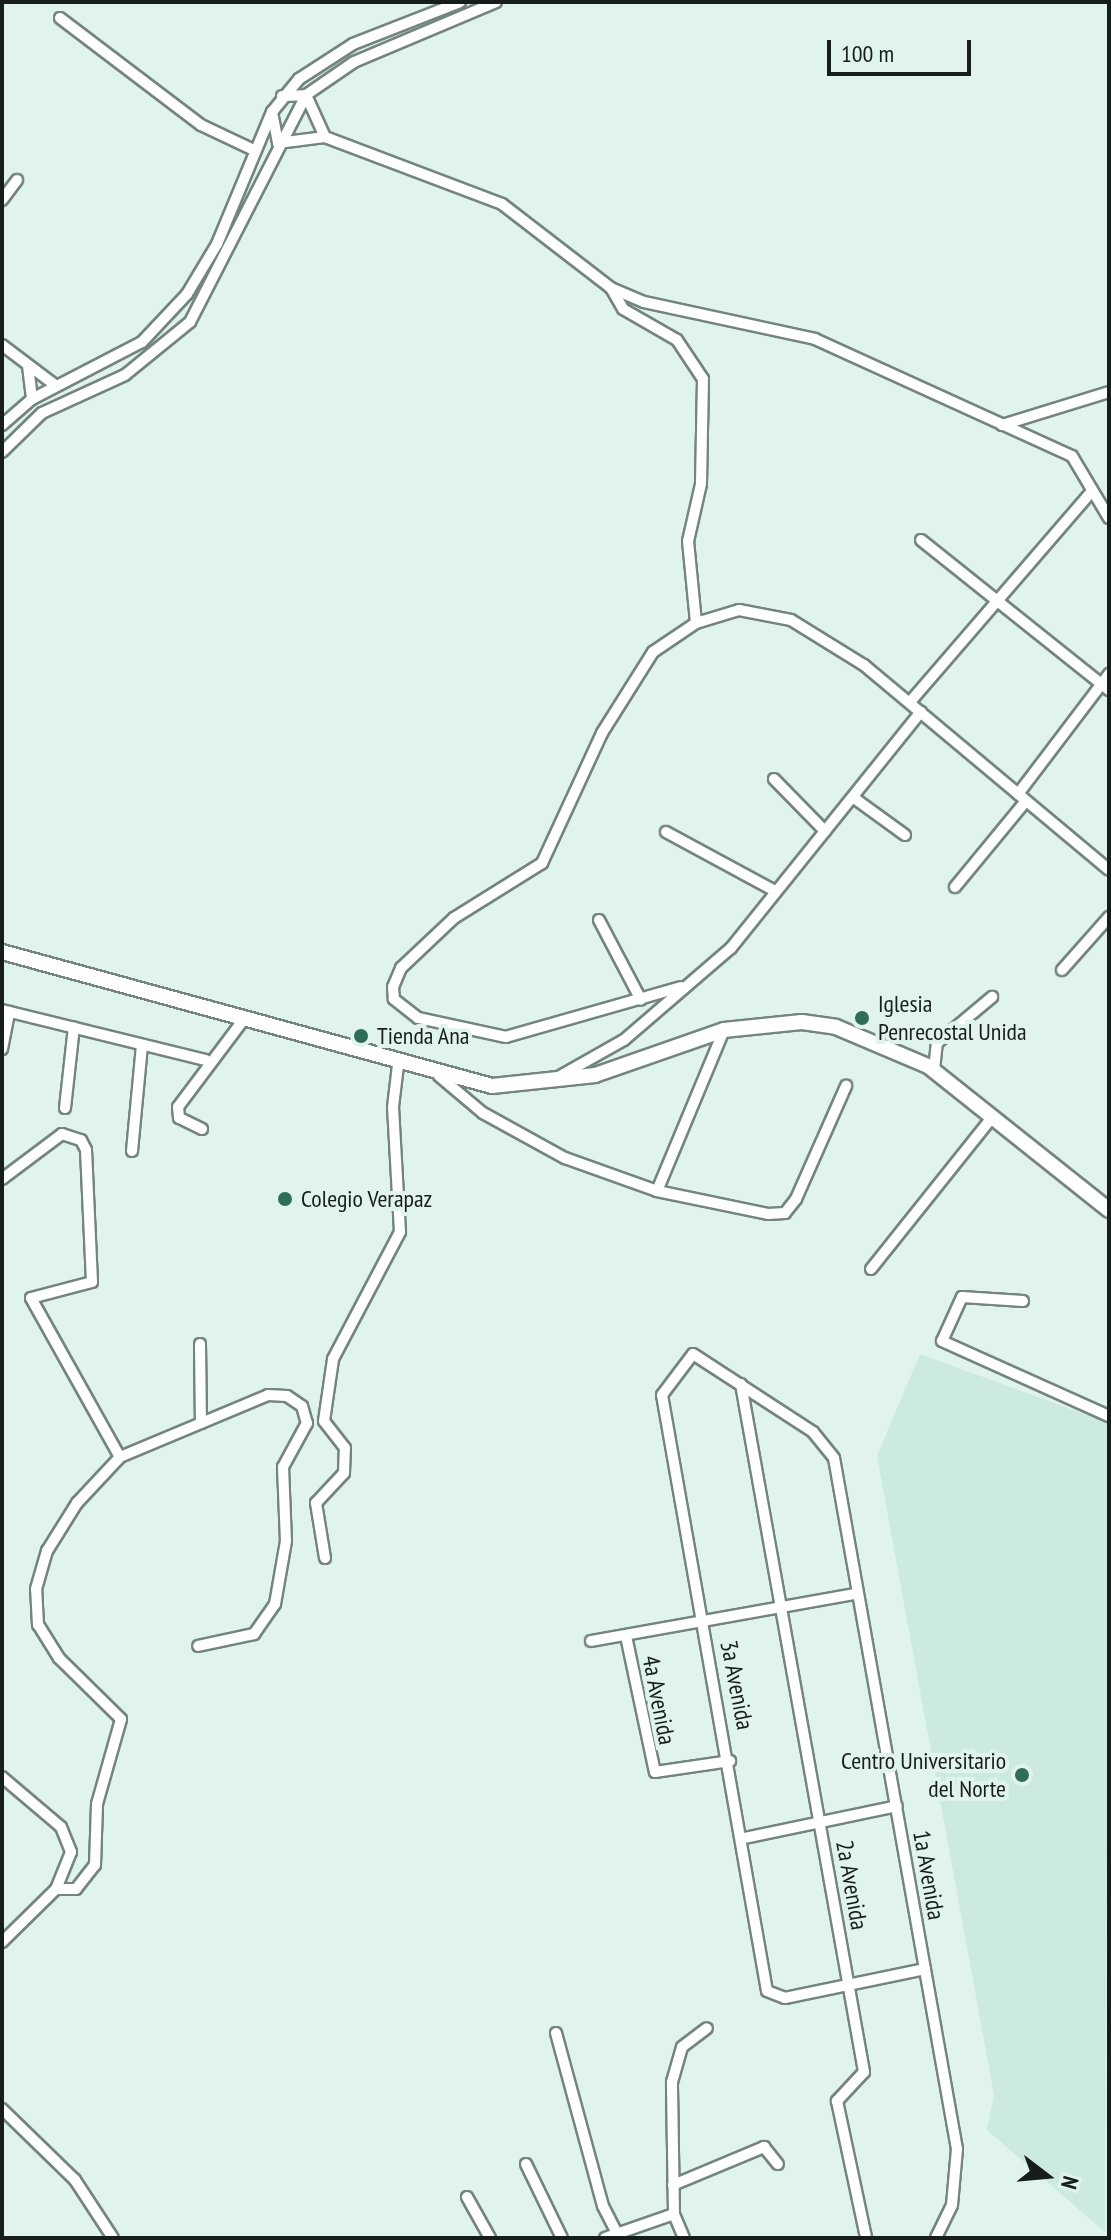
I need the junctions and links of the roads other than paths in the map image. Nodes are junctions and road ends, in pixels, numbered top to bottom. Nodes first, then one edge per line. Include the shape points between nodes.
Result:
1 (460, 2) edge
2 (496, 2) edge
3 (60, 18) dead end
4 (306, 95) junction
5 (282, 96) junction
6 (272, 112) junction
7 (325, 137) junction
8 (278, 143) junction
9 (254, 150) junction
10 (17, 180) dead end
11 (2, 200) edge
12 (611, 288) junction
13 (2, 345) edge
14 (28, 366) junction
15 (55, 385) junction
16 (1109, 392) edge
17 (32, 399) junction
18 (2, 425) edge
19 (1002, 425) junction
20 (2, 452) edge
21 (1091, 492) junction
22 (1109, 518) edge
23 (921, 540) dead end
24 (995, 599) junction
25 (696, 623) junction
26 (1109, 674) edge
27 (1105, 687) edge
28 (910, 702) junction
29 (921, 712) junction
30 (774, 779) dead end
31 (854, 798) junction
32 (1022, 798) junction
33 (825, 831) junction
34 (666, 832) dead end
35 (905, 835) dead end
36 (1109, 870) edge
37 (955, 887) dead end
38 (775, 891) junction
39 (1109, 917) edge
40 (599, 920) dead end
41 (2, 952) edge
42 (1062, 970) dead end
43 (681, 987) junction
44 (992, 997) dead end
45 (641, 1000) junction
46 (6, 1011) edge
47 (241, 1023) junction
48 (74, 1027) junction
49 (724, 1030) junction
50 (142, 1045) junction
51 (2, 1049) edge
52 (206, 1060) junction
53 (398, 1065) junction
54 (934, 1070) junction
55 (439, 1076) junction
56 (545, 1082) junction
57 (846, 1086) dead end
58 (65, 1108) dead end
59 (993, 1116) junction
60 (202, 1129) dead end
61 (132, 1151) dead end
62 (2, 1179) edge
63 (657, 1191) junction
64 (1109, 1210) edge
65 (871, 1269) dead end
66 (1023, 1301) dead end
67 (200, 1344) dead end
68 (741, 1384) junction
69 (1109, 1416) edge
70 (201, 1423) junction
71 (120, 1457) junction
72 (325, 1558) dead end
73 (856, 1594) junction
74 (779, 1606) junction
75 (704, 1622) junction
76 (626, 1636) junction
77 (591, 1641) dead end
78 (198, 1646) dead end
79 (730, 1761) junction
80 (2, 1777) edge
81 (897, 1806) junction
82 (820, 1821) junction
83 (744, 1838) junction
84 (56, 1889) junction
85 (2, 1942) edge
86 (925, 1969) junction
87 (849, 1986) junction
88 (707, 2028) dead end
89 (556, 2033) dead end
90 (2, 2109) edge
91 (526, 2164) dead end
92 (778, 2164) dead end
93 (673, 2185) junction
94 (467, 2197) dead end
95 (674, 2214) junction
96 (612, 2236) edge
97 (113, 2238) edge
98 (490, 2238) edge
99 (562, 2238) edge
100 (684, 2238) edge
101 (866, 2238) edge
102 (936, 2238) edge

1 - 5 street via 353,44
2 - 4 street via 354,62
3 - 9 street via 201,125
4 - 5 street
4 - 7 street
4 - 8 street
5 - 6 street
6 - 8 street
6 - 9 street
7 - 8 street
7 - 12 street via 502,204
8 - 20 street via 226,263 190,322 125,375 42,413
9 - 15 street via 217,244 187,294 142,342
10 - 11 street
12 - 19 street via 644,302 815,339
12 - 25 street via 623,309 677,340 703,379 701,484 688,541
13 - 14 street
14 - 15 street
14 - 17 street
15 - 17 street
16 - 19 street
17 - 18 street
19 - 21 street via 1082,464
21 - 22 street
21 - 24 street
23 - 24 street
24 - 27 street
24 - 28 street
25 - 28 street via 765,610 864,665
25 - 45 street via 653,652 624,693 542,863 454,918 401,968 393,987 394,999 418,1018 506,1037
26 - 27 street
27 - 32 street
28 - 29 street
29 - 31 street
29 - 32 street
30 - 33 street
31 - 33 street
31 - 35 street
32 - 36 street
32 - 37 street
33 - 38 street
34 - 38 street
38 - 43 street via 731,948
39 - 42 street
40 - 45 street
41 - 47 highway
43 - 45 street
43 - 56 street via 624,1040
44 - 54 street via 937,1043
46 - 48 street
46 - 51 street
47 - 52 street
47 - 53 highway
48 - 50 street
48 - 58 street
49 - 54 highway via 802,1022 836,1027 893,1045
49 - 56 highway via 595,1075
49 - 63 street
50 - 52 street
50 - 61 street
52 - 60 street via 177,1115
53 - 55 highway
53 - 72 street via 393,1107 400,1232 333,1359 324,1421 345,1448 344,1473 316,1503
54 - 59 highway
55 - 56 highway via 492,1086
55 - 63 street via 483,1113 565,1158
57 - 63 street via 785,1213
59 - 64 highway
59 - 65 street
62 - 71 street via 62,1134 81,1140 86,1150 92,1282 31,1298
66 - 69 street via 962,1297 942,1341
67 - 70 street
68 - 73 street, 1a Avenida via 827,1443
68 - 74 street, 2a Avenida
68 - 75 street, 3a Avenida via 693,1354 664,1388
70 - 71 street
70 - 78 street via 278,1393 308,1414 283,1467 283,1575 269,1622 254,1634
71 - 84 street via 77,1503 47,1551 36,1589 38,1625 59,1658 121,1719 97,1804 95,1865 76,1889
73 - 74 street
73 - 81 street, 1a Avenida
74 - 75 street
74 - 82 street, 2a Avenida
75 - 76 street
75 - 79 street, 3a Avenida
76 - 77 street
76 - 79 street, 4a Avenida via 655,1772
79 - 83 street, 3a Avenida
80 - 84 street via 66,1834 71,1861
81 - 82 street
81 - 86 street, 1a Avenida
82 - 83 street
82 - 87 street, 2a Avenida
83 - 87 street, 3a Avenida via 767,1991 785,1998
84 - 85 street
86 - 87 street
86 - 102 street, 1a Avenida via 957,2149 948,2220
87 - 101 street, 2a Avenida via 864,2072 837,2101
88 - 93 street via 676,2061
89 - 96 street
90 - 97 street via 75,2180
91 - 99 street
92 - 93 street via 764,2147
93 - 95 street
94 - 98 street
95 - 96 street
95 - 100 street

